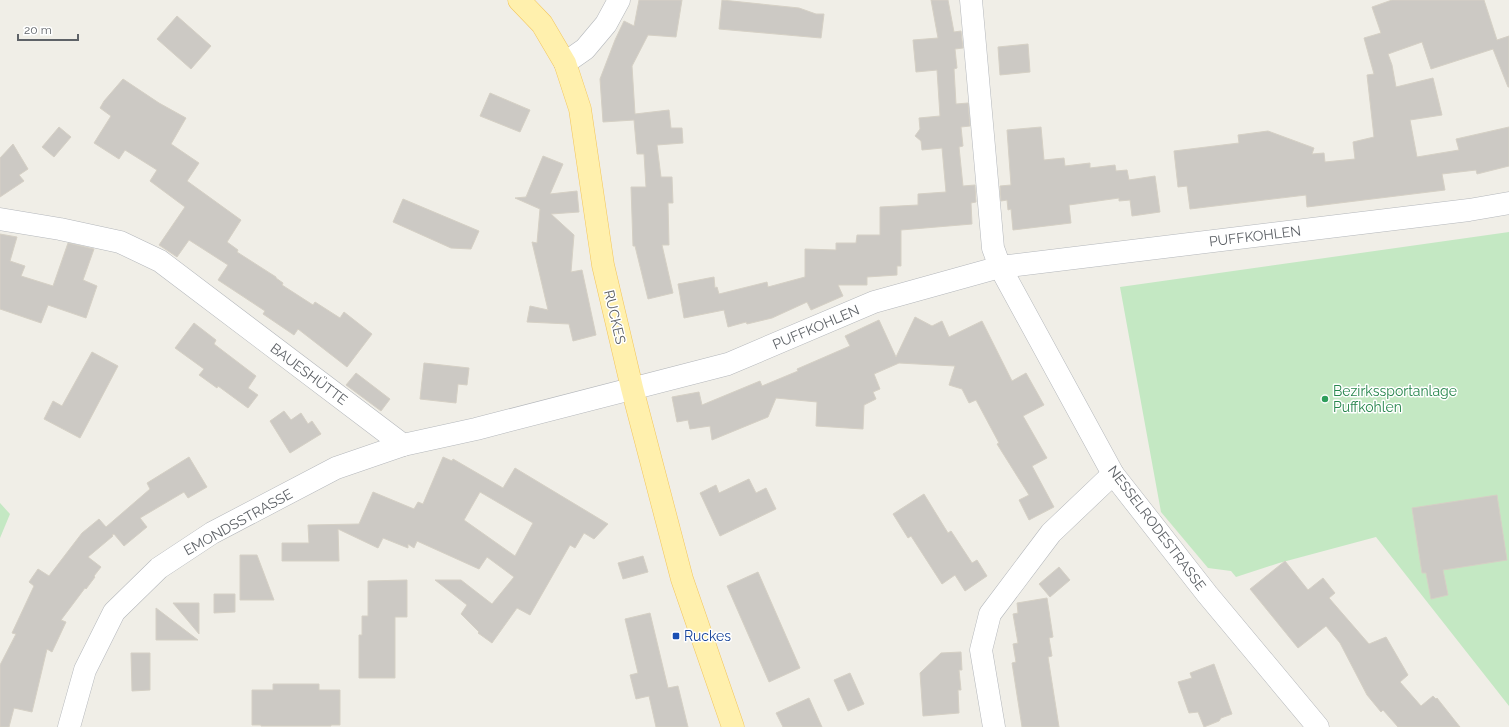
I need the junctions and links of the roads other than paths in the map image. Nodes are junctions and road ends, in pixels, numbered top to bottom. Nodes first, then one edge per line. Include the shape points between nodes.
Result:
1 (519, 0) edge
2 (619, 0) edge
3 (971, 0) edge
4 (565, 63) junction
5 (1509, 203) edge
6 (0, 219) edge
7 (1000, 267) junction
8 (632, 388) junction
9 (403, 445) junction
10 (1114, 474) junction
11 (69, 727) edge
12 (733, 727) edge
13 (994, 727) edge
14 (1318, 727) edge

1 - 4 main road, RUCKES via 542,24
2 - 4 street via 606,24 585,49
3 - 7 street via 993,248
4 - 8 main road, RUCKES via 580,109 603,265
5 - 7 street, PUFFKOHLEN
6 - 9 street, BAUESHÜTTE via 120,242 160,261
7 - 8 street, PUFFKOHLEN via 874,302 728,364
7 - 10 street, NESSELRODESTRASSE
8 - 9 street via 476,429
8 - 12 main road, RUCKES via 682,579
9 - 11 street, EMONDSSTRASSE via 336,468 212,533 159,568 114,612 85,670
10 - 13 street via 1051,533 990,614 981,650
10 - 14 street, NESSELRODESTRASSE via 1207,594

